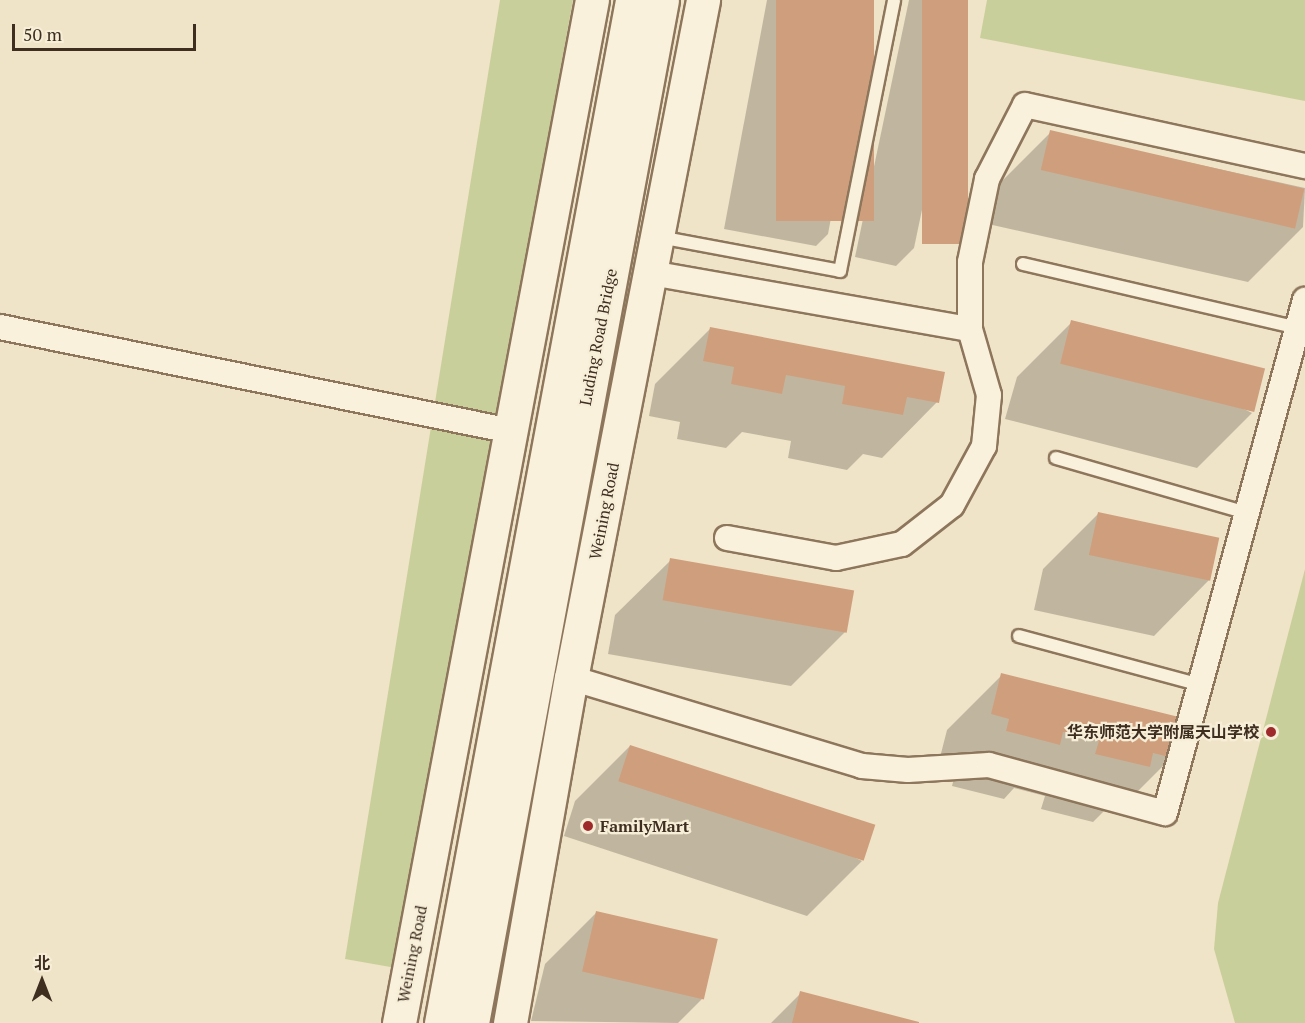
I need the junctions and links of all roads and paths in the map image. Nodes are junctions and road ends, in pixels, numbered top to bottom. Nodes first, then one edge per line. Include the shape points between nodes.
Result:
1 (592, 0) edge
2 (632, 0) edge
3 (662, 0) edge
4 (703, 0) edge
5 (894, 0) edge
6 (1305, 166) edge
7 (658, 237) junction
8 (1023, 264) dead end
9 (651, 273) junction
10 (1305, 300) edge
11 (0, 327) edge
12 (1298, 328) junction
13 (970, 329) junction
14 (511, 431) junction
15 (1056, 458) dead end
16 (1247, 513) junction
17 (727, 538) dead end
18 (1019, 636) dead end
19 (519, 672) junction
20 (571, 678) junction
21 (1200, 685) junction
22 (399, 1023) edge
23 (441, 1023) edge
24 (472, 1023) edge
25 (510, 1023) edge

1 - 14 main road, Weining Road
2 - 19 main road, Luding Road Bridge
3 - 19 main road, Luding Road Bridge
4 - 7 main road, Weining Road
5 - 7 lane via 840,271
6 - 13 street via 1025,105 987,179 970,262
7 - 9 main road, Weining Road
8 - 12 lane
9 - 13 street
9 - 20 main road, Weining Road
10 - 12 street
11 - 14 street
12 - 16 street
13 - 17 street via 989,395 984,447 951,505 902,544 836,558
14 - 22 main road, Weining Road
15 - 16 lane
16 - 21 street
18 - 21 lane
19 - 23 main road
19 - 24 main road
20 - 21 street via 862,766 908,770 989,765 1165,813
20 - 25 main road, Weining Road

